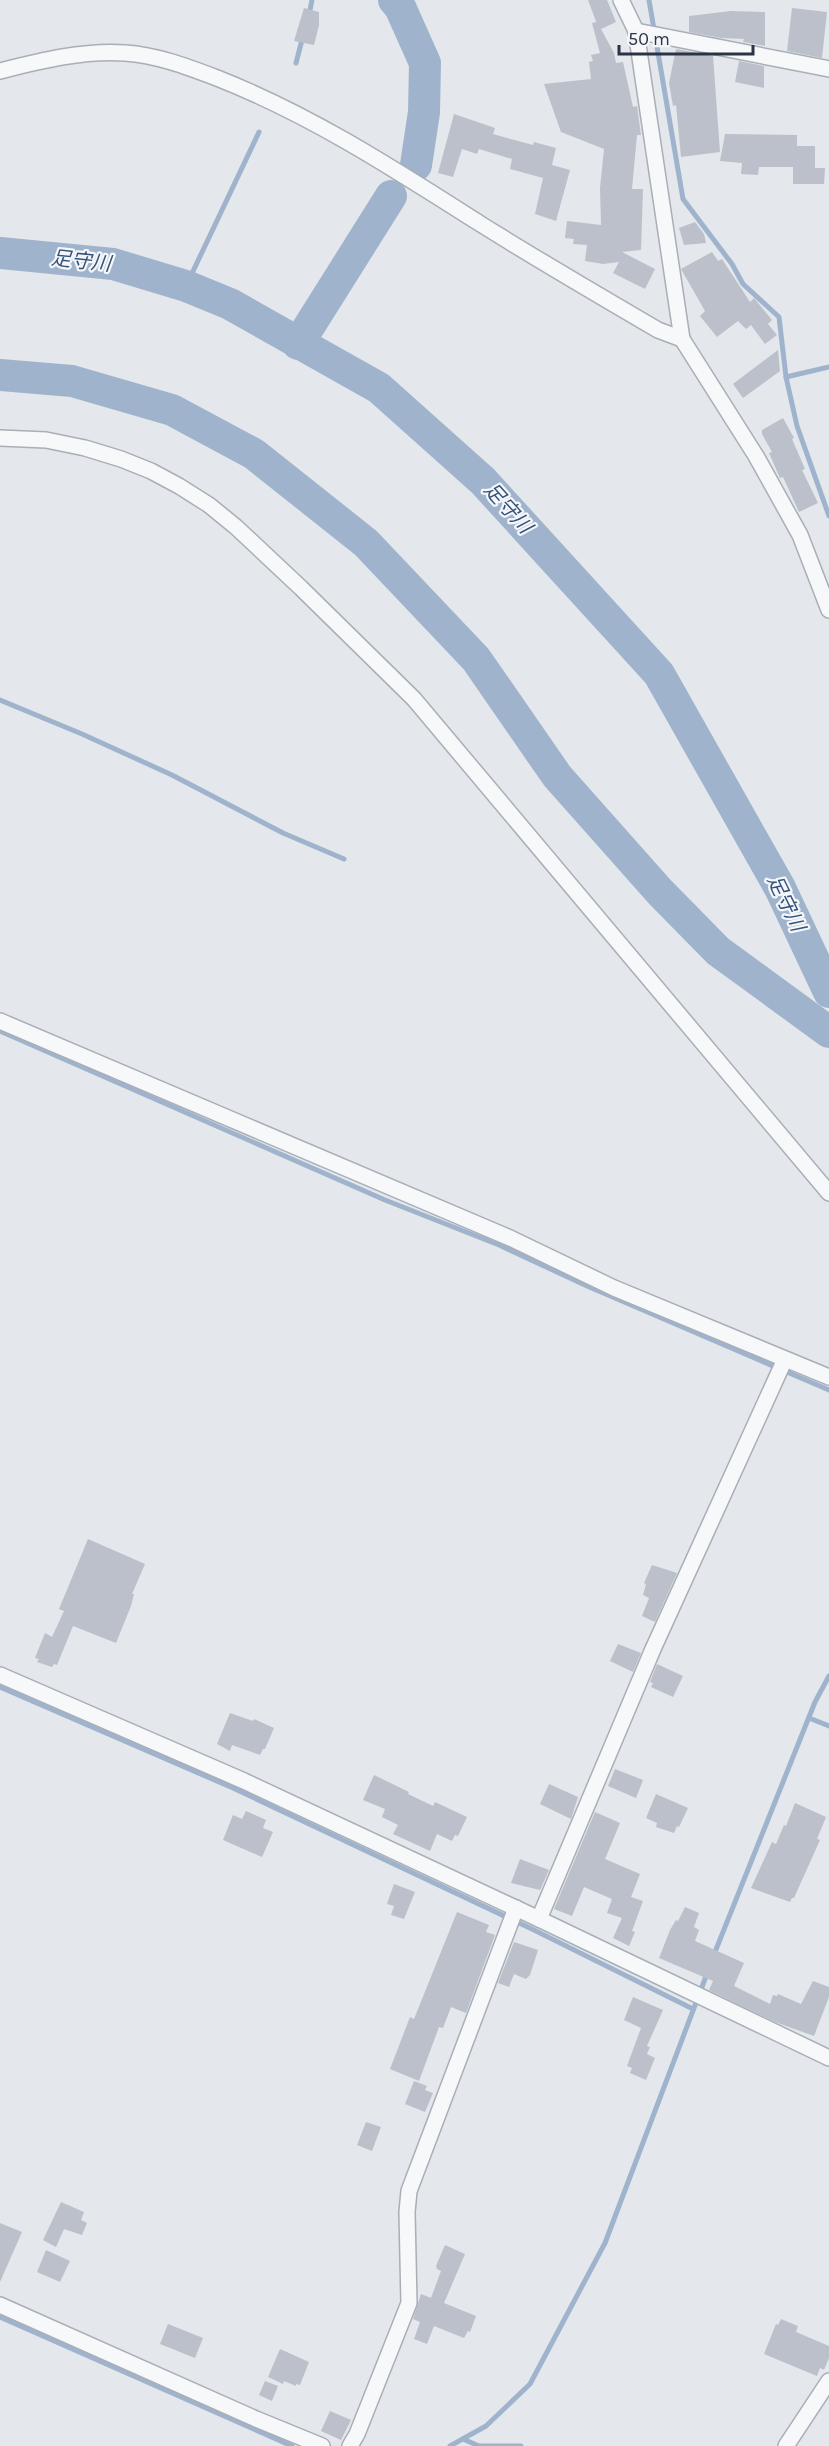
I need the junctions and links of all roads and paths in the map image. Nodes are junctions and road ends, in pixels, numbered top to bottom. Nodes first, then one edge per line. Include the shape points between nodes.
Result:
1 (621, 0) edge
2 (647, 33) junction
3 (829, 69) edge
4 (0, 72) edge
5 (682, 339) junction
6 (0, 438) edge
7 (829, 610) edge
8 (0, 1022) edge
9 (829, 1193) edge
10 (782, 1366) junction
11 (829, 1377) edge
12 (0, 1675) edge
13 (513, 1916) junction
14 (539, 1919) junction
15 (829, 2058) edge
16 (0, 2305) edge
17 (829, 2381) edge
18 (322, 2446) edge
19 (350, 2446) edge
20 (786, 2446) edge

1 - 2 street
2 - 3 street
2 - 5 street
4 - 5 street via 45,60 124,53 154,57 232,84 343,137 535,257 658,330
5 - 7 street via 756,456 794,525
6 - 9 street via 46,440 121,459 179,486 236,527 414,699
8 - 10 street via 510,1238
10 - 11 street
10 - 14 street via 653,1649
12 - 13 street via 244,1781
13 - 14 street
13 - 19 street via 410,2191 409,2303
14 - 15 street
16 - 18 street
17 - 20 street

